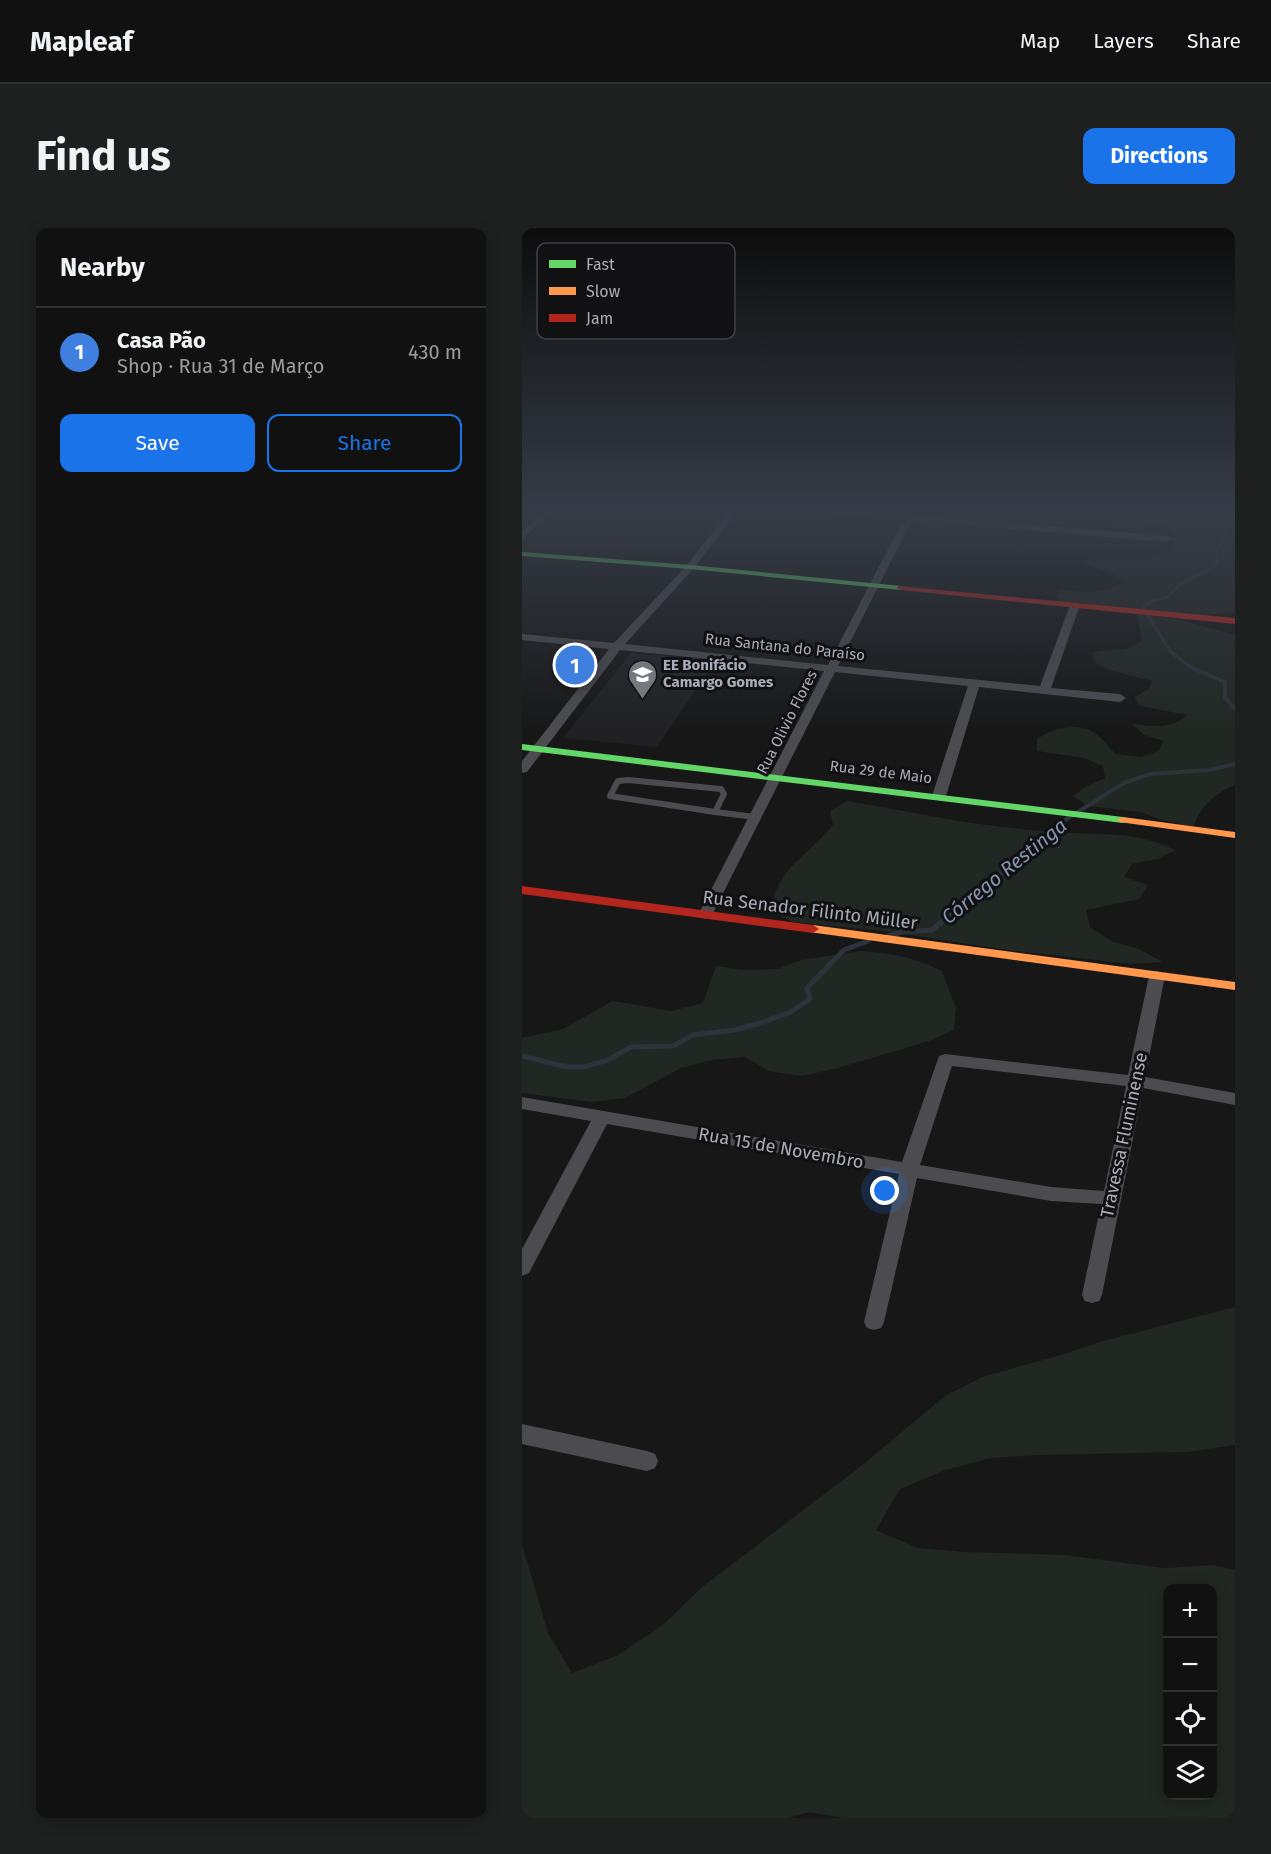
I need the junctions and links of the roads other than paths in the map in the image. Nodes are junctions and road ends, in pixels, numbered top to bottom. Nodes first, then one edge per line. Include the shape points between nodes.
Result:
1 (673, 585) edge
2 (866, 585) edge
3 (874, 586) junction
4 (1075, 605) junction
5 (1235, 621) edge
6 (522, 637) edge
7 (618, 645) junction
8 (832, 667) junction
9 (975, 682) junction
10 (1045, 689) junction
11 (1120, 698) dead end
12 (522, 747) edge
13 (538, 748) junction
14 (522, 769) edge
15 (776, 777) junction
16 (939, 796) junction
17 (716, 812) junction
18 (755, 817) junction
19 (1235, 835) edge
20 (522, 890) edge
21 (705, 915) junction
22 (1157, 975) junction
23 (1235, 986) edge
24 (1135, 1081) junction
25 (1235, 1100) edge
26 (522, 1103) edge
27 (601, 1118) junction
28 (909, 1170) junction
29 (1111, 1198) junction
30 (522, 1268) edge
31 (1092, 1295) dead end
32 (874, 1322) dead end
33 (522, 1434) edge
34 (647, 1461) dead end

1 - 7 street
2 - 3 street
3 - 4 street
3 - 8 street, Rua Olivio Flores
4 - 5 street
4 - 10 street
6 - 7 street, Rua Santana do Paraíso
7 - 8 street, Rua Santana do Paraíso
7 - 13 street
8 - 9 street, Rua Santana do Paraíso
8 - 15 street, Rua Olivio Flores
9 - 10 street, Rua Santana do Paraíso
9 - 16 street
10 - 11 street, Rua Santana do Paraíso
12 - 13 street, Rua 29 de Maio
13 - 14 street
13 - 15 street, Rua 29 de Maio
15 - 16 street, Rua 29 de Maio
15 - 18 street, Rua Olivio Flores
16 - 19 street, Rua 29 de Maio
17 - 17 lane via 616,798 610,796 618,782 628,780 721,789 724,794
17 - 18 lane
18 - 21 street, Rua Olivio Flores
20 - 21 street, Rua Senador Filinto Müller
21 - 22 street, Rua Senador Filinto Müller
22 - 23 street, Rua Senador Filinto Müller
22 - 24 street, Travessa Fluminense
24 - 25 street
24 - 28 street via 945,1060
24 - 29 street, Travessa Fluminense
26 - 27 street, Rua 15 de Novembro
27 - 28 street, Rua 15 de Novembro
27 - 30 street
28 - 29 street, Rua 15 de Novembro via 1052,1194
28 - 32 street
29 - 31 street, Travessa Fluminense
33 - 34 street

